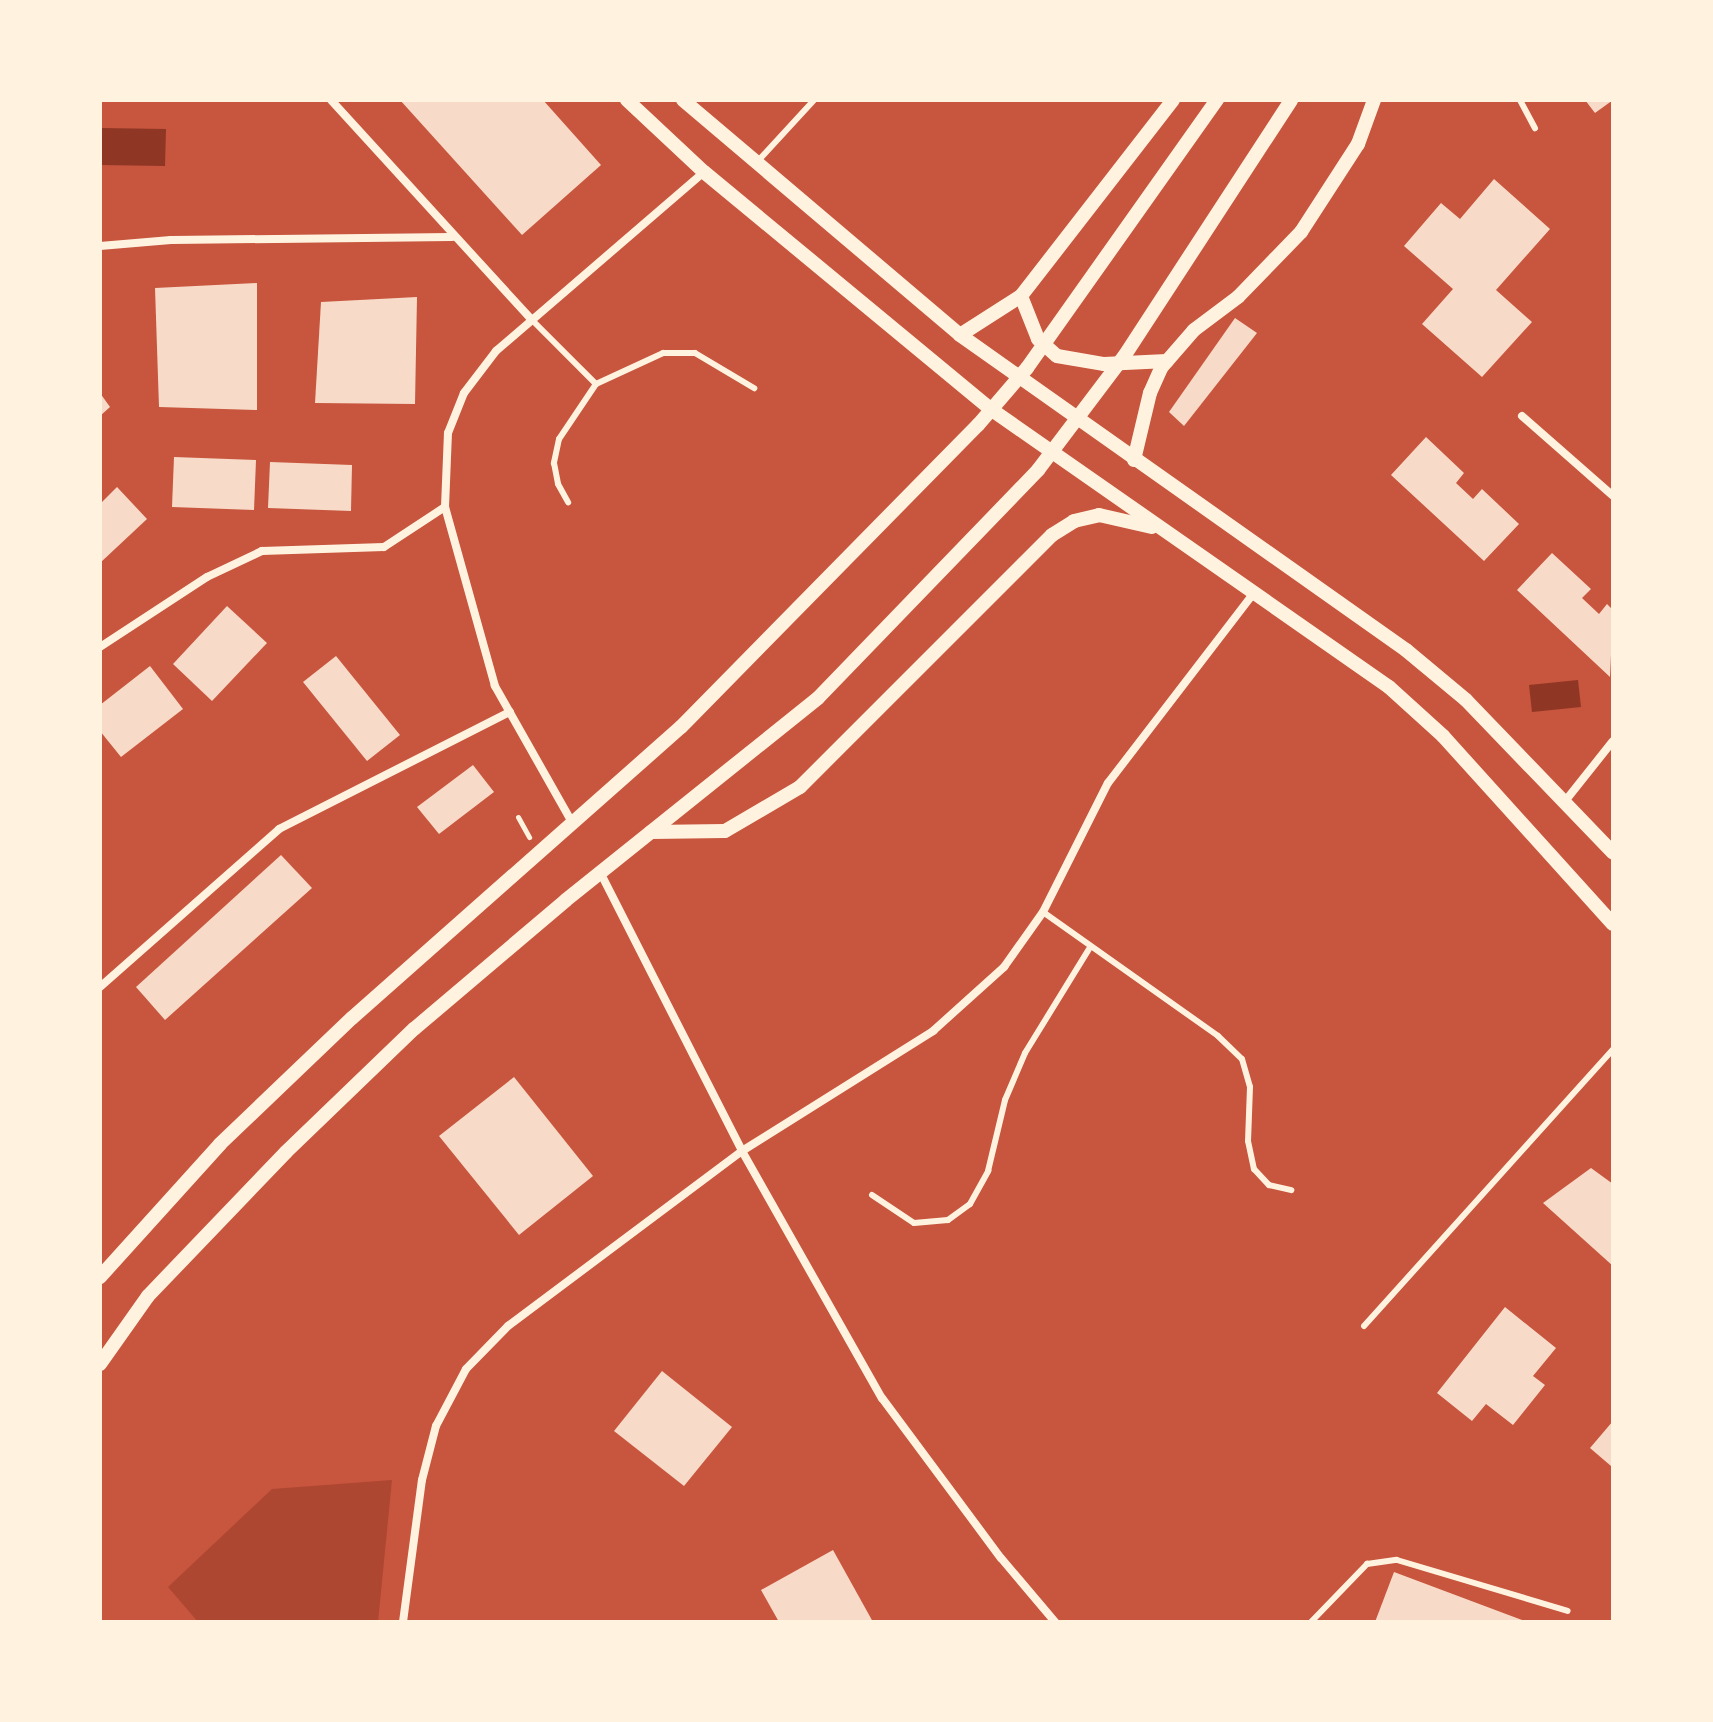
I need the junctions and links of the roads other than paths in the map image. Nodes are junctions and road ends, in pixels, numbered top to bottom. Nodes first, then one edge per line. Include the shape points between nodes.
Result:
1 (331, 100) edge
2 (627, 100) edge
3 (683, 100) edge
4 (814, 100) edge
5 (1173, 100) edge
6 (1217, 100) edge
7 (1291, 100) edge
8 (1374, 100) edge
9 (1520, 100) edge
10 (1535, 128) dead end
11 (755, 165) junction
12 (704, 172) junction
13 (452, 237) junction
14 (100, 246) edge
15 (1021, 296) junction
16 (531, 319) junction
17 (960, 335) junction
18 (1167, 361) junction
19 (596, 384) junction
20 (754, 388) dead end
21 (1522, 416) dead end
22 (1134, 460) junction
23 (1613, 496) edge
24 (568, 502) dead end
25 (445, 507) junction
26 (1161, 529) junction
27 (1254, 593) junction
28 (100, 647) edge
29 (510, 712) junction
30 (1613, 741) edge
31 (1566, 800) junction
32 (573, 824) junction
33 (651, 832) junction
34 (1613, 853) edge
35 (600, 872) junction
36 (1043, 912) junction
37 (1613, 924) edge
38 (1089, 949) junction
39 (100, 987) edge
40 (1613, 1049) edge
41 (742, 1151) junction
42 (1291, 1190) dead end
43 (872, 1195) dead end
44 (100, 1277) edge
45 (1364, 1326) dead end
46 (100, 1364) edge
47 (1568, 1611) dead end
48 (403, 1622) edge
49 (1055, 1622) edge
50 (1311, 1622) edge

1 - 13 street
2 - 12 street
3 - 11 street
4 - 11 lane
5 - 15 street
6 - 32 street via 1027,368 988,414 681,727
7 - 33 street via 1125,355 1038,470 818,698
8 - 18 street via 1358,144 1301,232
9 - 10 lane
11 - 17 street
12 - 16 street
12 - 26 street via 939,369
13 - 14 street via 171,240
13 - 16 street
15 - 17 street
15 - 18 street via 1038,339 1057,356 1104,364
16 - 19 lane
16 - 25 street via 464,393 448,433
17 - 22 street
18 - 22 street via 1150,393
19 - 20 lane via 663,353 695,353
19 - 24 lane via 559,439 556,474
21 - 23 street
22 - 31 street via 1406,650 1466,700
25 - 28 street via 384,547 262,551 207,577
25 - 29 street via 495,686
26 - 27 street
26 - 33 street via 1099,515 1074,521 1052,535 800,787 725,831
27 - 36 street via 1108,783
27 - 37 street via 1389,687 1443,736
29 - 32 street
29 - 39 street via 279,829
30 - 31 street
31 - 34 street
32 - 44 street via 352,1018 242,1123
33 - 35 street
35 - 41 street
35 - 46 street via 414,1029 286,1152 148,1296
36 - 38 lane
36 - 41 street via 1004,967 933,1031
38 - 42 lane via 1218,1036 1242,1059 1250,1087 1248,1141 1254,1169 1269,1185
38 - 43 lane via 1025,1053 1005,1100 988,1171 970,1204 948,1220 914,1223
40 - 45 lane
41 - 48 street via 508,1326 466,1369 436,1426 422,1480
41 - 49 street via 882,1398
47 - 50 lane via 1397,1560 1367,1564

